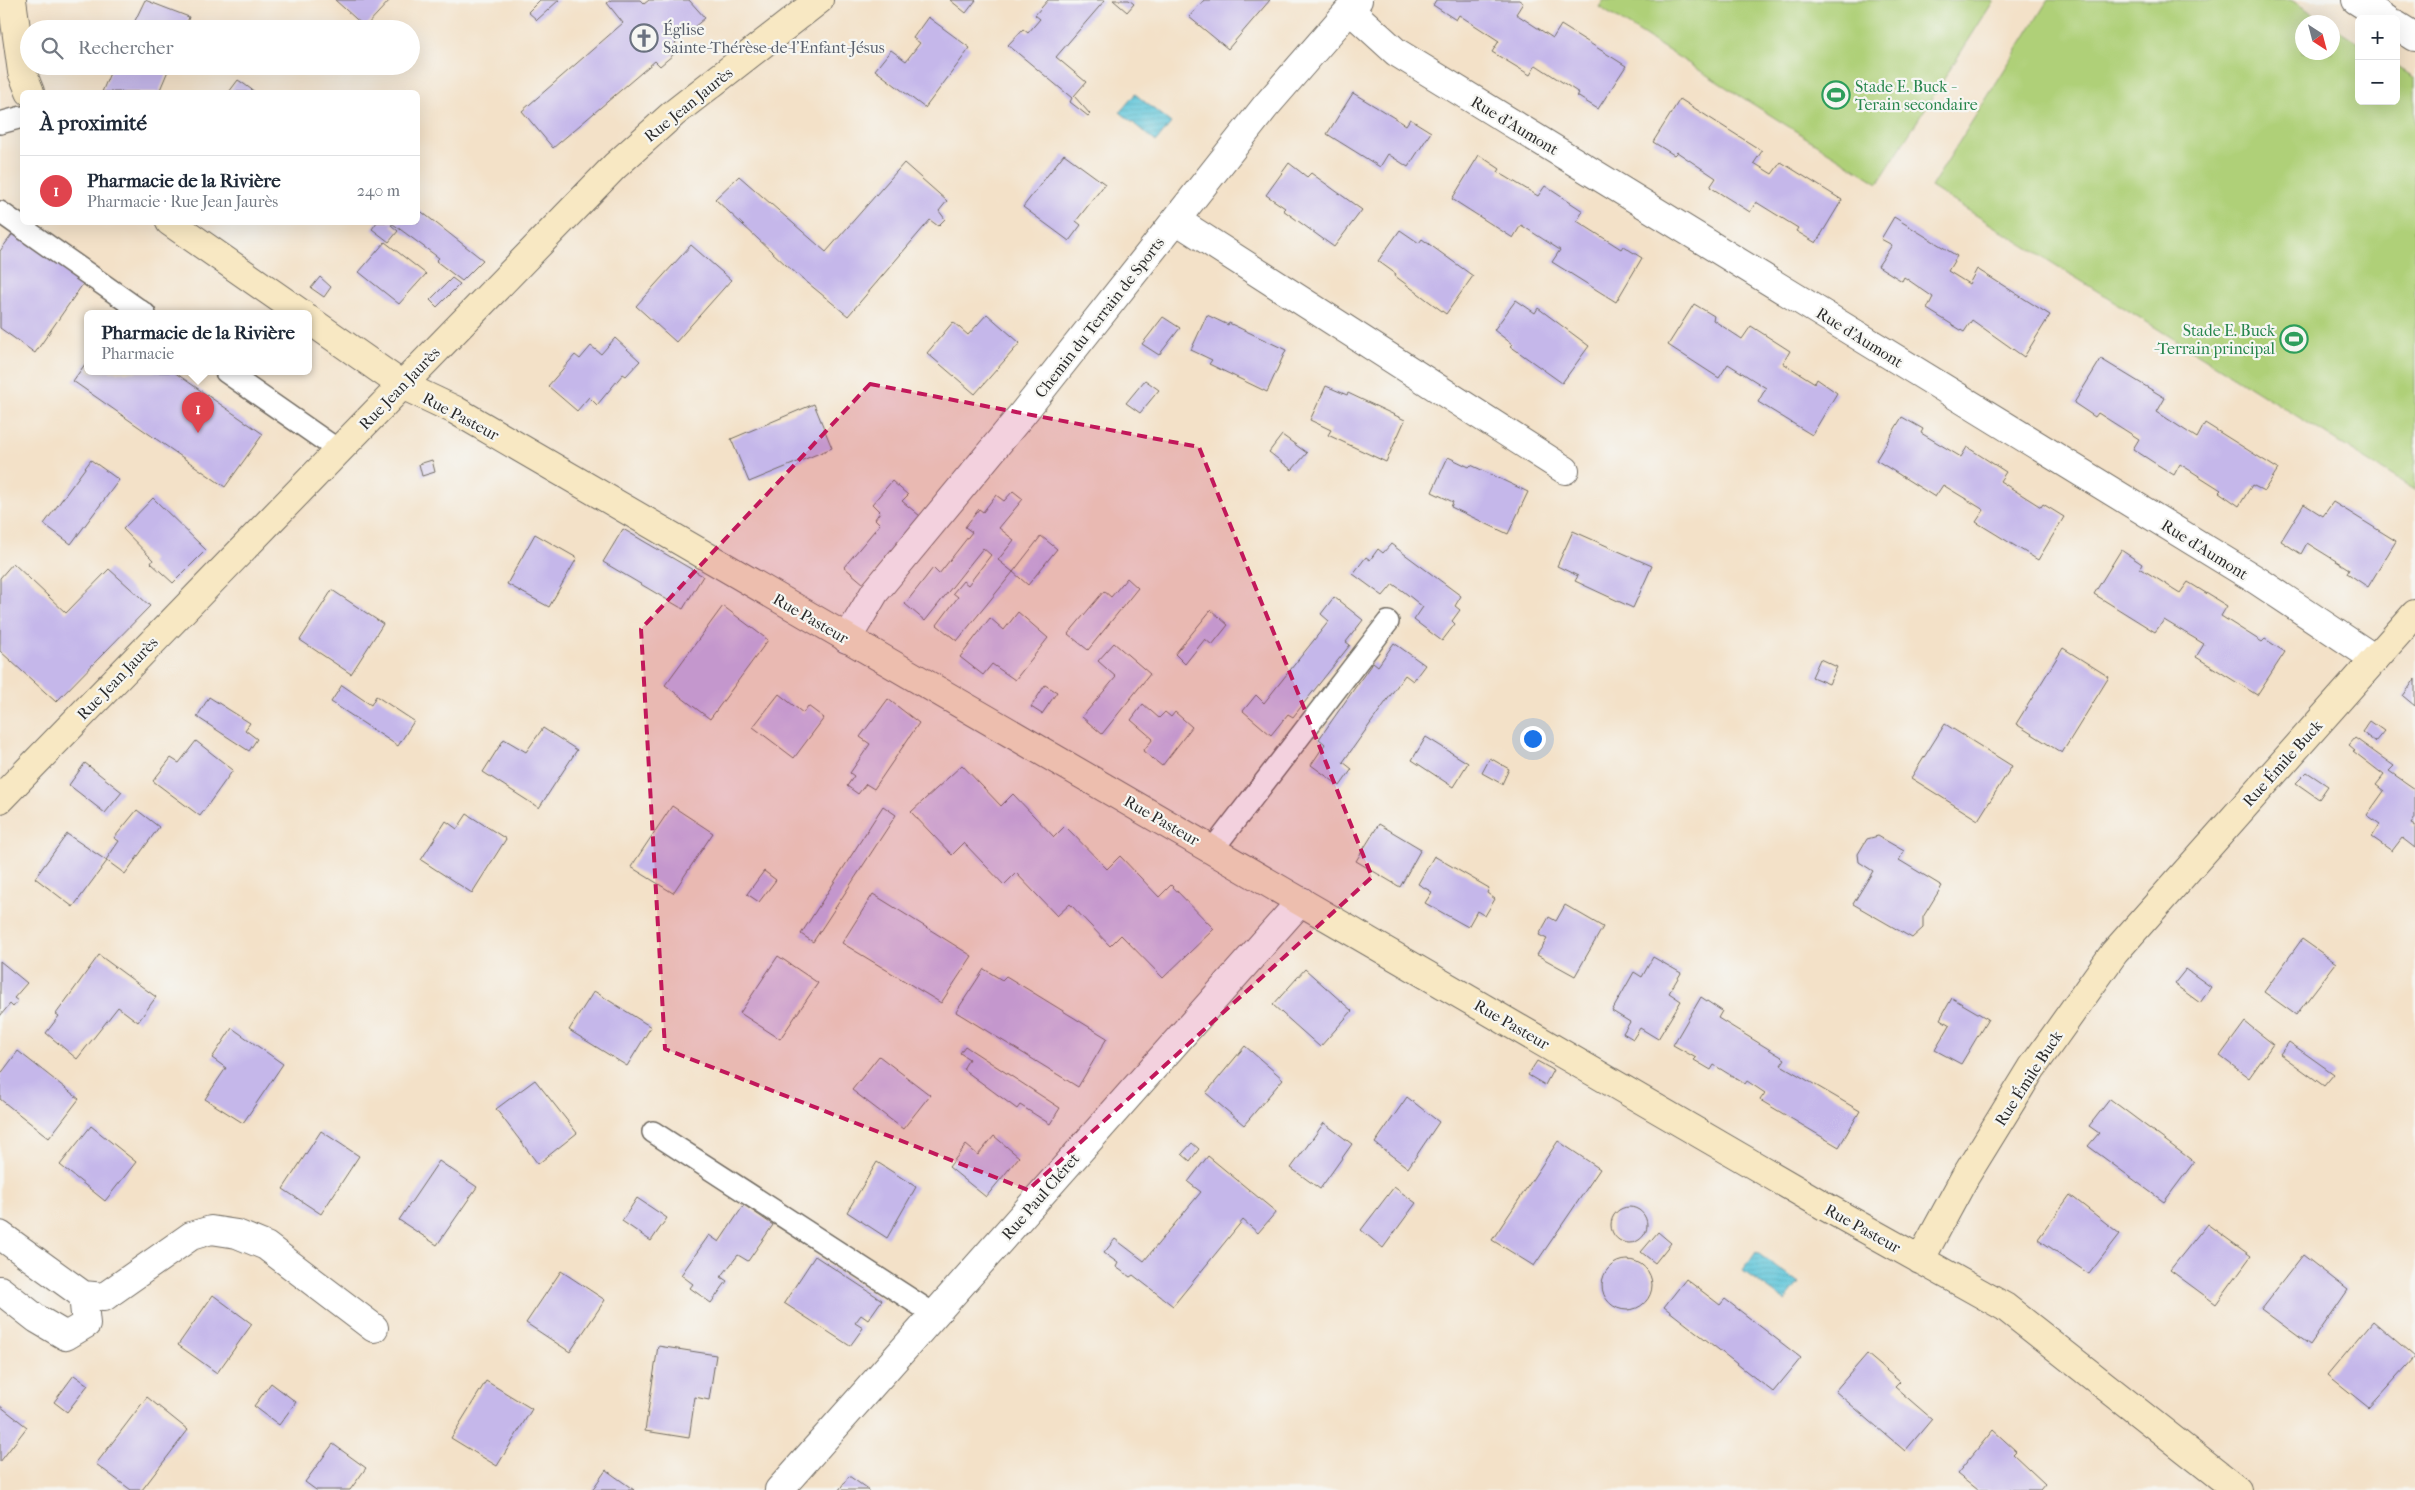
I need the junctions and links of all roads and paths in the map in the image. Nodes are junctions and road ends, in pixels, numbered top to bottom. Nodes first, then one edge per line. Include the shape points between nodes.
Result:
1 (12, 0) edge
2 (819, 0) edge
3 (2356, 0) edge
4 (1354, 5) edge
5 (2380, 15) edge
6 (2400, 28) edge
7 (2415, 37) edge
8 (20, 58) edge
9 (23, 75) edge
10 (29, 90) edge
11 (20, 118) edge
12 (0, 123) edge
13 (0, 212) edge
14 (1176, 220) junction
15 (174, 225) edge
16 (139, 310) edge
17 (296, 310) edge
18 (312, 322) edge
19 (230, 375) edge
20 (402, 385) junction
21 (338, 450) junction
22 (1564, 470) dead end
23 (2415, 614) edge
24 (1388, 622) dead end
25 (847, 639) junction
26 (2375, 659) junction
27 (0, 799) edge
28 (1213, 850) junction
29 (1301, 901) junction
30 (653, 1132) dead end
31 (0, 1235) edge
32 (1920, 1260) junction
33 (0, 1290) edge
34 (83, 1295) junction
35 (935, 1315) junction
36 (374, 1328) dead end
37 (779, 1490) edge
38 (2237, 1490) edge

1 - 8 street
2 - 20 street, Rue Jean Jaurès via 673,114 615,166
3 - 5 street
4 - 14 street, Chemin du Terrain de Sports via 1265,107
4 - 26 street, Rue d'Aumont via 1396,52 2258,581
6 - 7 street
9 - 10 street
11 - 12 lane
13 - 16 lane
14 - 22 street
14 - 25 street, Chemin du Terrain de Sports via 875,592
15 - 17 street
18 - 20 street, Rue Pasteur
19 - 21 lane
20 - 21 street, Rue Jean Jaurès
20 - 25 street, Rue Pasteur via 454,410
21 - 27 street, Rue Jean Jaurès
23 - 26 street, Rue Émile Buck
24 - 28 lane
25 - 28 street, Rue Pasteur
26 - 32 street, Rue Émile Buck via 2114,953 2032,1068 1965,1177
28 - 29 street, Rue Pasteur
29 - 32 street, Rue Pasteur
29 - 35 street, Rue Paul Cléret
30 - 35 lane
31 - 34 street
32 - 38 street via 2005,1307
33 - 34 street via 36,1319 66,1336 86,1324
34 - 36 street via 104,1298 192,1236 211,1230 237,1234 266,1246
35 - 37 street, Rue Paul Cléret

